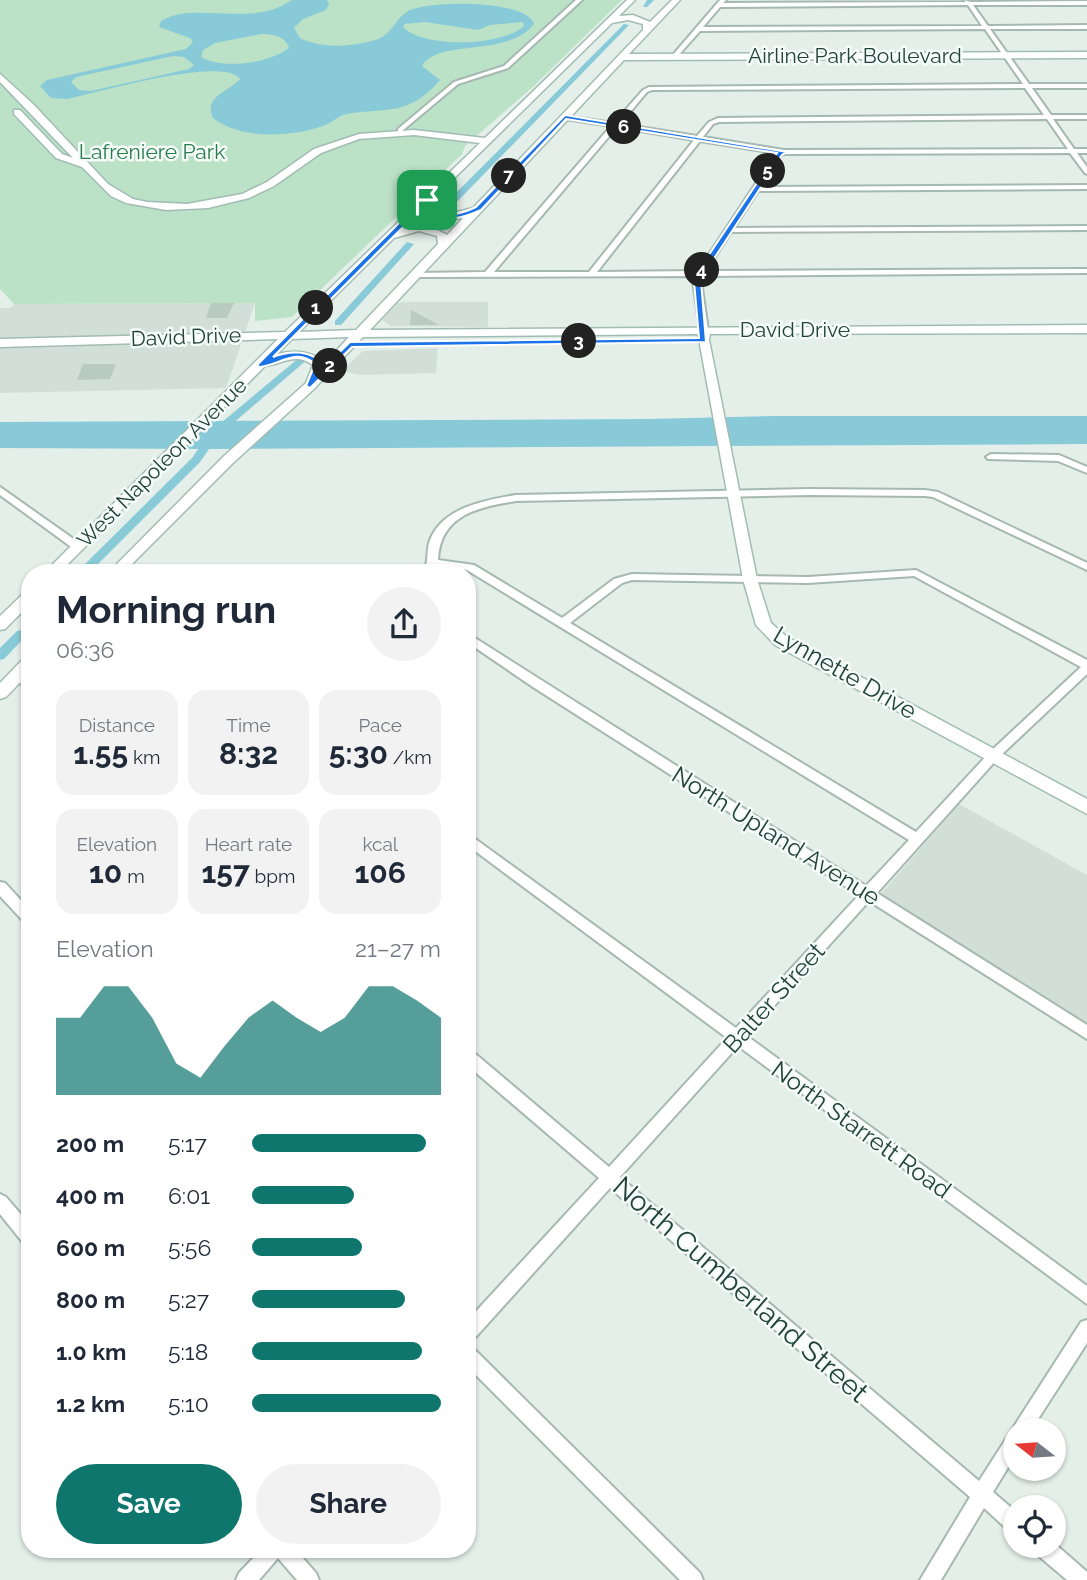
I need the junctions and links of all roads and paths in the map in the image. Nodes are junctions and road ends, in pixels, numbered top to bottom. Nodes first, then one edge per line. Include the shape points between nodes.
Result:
1 (579, 0) edge
2 (629, 2) edge
3 (721, 2) edge
4 (799, 2) edge
5 (876, 2) edge
6 (968, 2) edge
7 (673, 3) edge
8 (1087, 3) edge
9 (608, 22) junction
10 (1087, 27) edge
11 (986, 28) junction
12 (699, 29) junction
13 (647, 31) junction
14 (1005, 55) junction
15 (1087, 55) edge
16 (624, 57) junction
17 (674, 57) junction
18 (0, 77) edge
19 (1027, 86) junction
20 (1087, 86) edge
21 (9, 103) dead end
22 (565, 117) junction
23 (1049, 117) junction
24 (1087, 117) edge
25 (614, 125) junction
26 (400, 130) junction
27 (698, 138) junction
28 (487, 141) junction
29 (1073, 151) junction
30 (1087, 151) edge
31 (784, 152) junction
32 (87, 167) junction
33 (1087, 172) edge
34 (1087, 187) edge
35 (755, 189) junction
36 (427, 200) junction
37 (478, 208) junction
38 (729, 229) junction
39 (1087, 229) edge
40 (388, 238) junction
41 (444, 246) junction
42 (1087, 271) edge
43 (591, 274) junction
44 (700, 274) junction
45 (416, 275) junction
46 (487, 275) junction
47 (316, 308) junction
48 (377, 315) junction
49 (1087, 329) edge
50 (360, 334) junction
51 (955, 334) junction
52 (704, 335) junction
53 (1087, 337) edge
54 (286, 339) junction
55 (0, 342) edge
56 (350, 345) junction
57 (260, 366) junction
58 (310, 386) junction
59 (991, 457) dead end
60 (1087, 470) edge
61 (0, 490) edge
62 (734, 494) junction
63 (78, 547) junction
64 (60, 564) edge
65 (124, 564) edge
66 (432, 564) edge
67 (1087, 567) edge
68 (476, 571) edge
69 (750, 579) junction
70 (21, 604) edge
71 (21, 620) edge
72 (1, 623) edge
73 (563, 623) junction
74 (476, 644) edge
75 (1087, 666) edge
76 (21, 682) edge
77 (0, 693) edge
78 (994, 755) junction
79 (1087, 807) edge
80 (917, 839) junction
81 (476, 845) edge
82 (0, 887) edge
83 (868, 895) junction
84 (21, 909) edge
85 (1087, 1033) edge
86 (737, 1038) junction
87 (476, 1064) edge
88 (610, 1176) junction
89 (0, 1202) edge
90 (21, 1227) edge
91 (1087, 1296) edge
92 (476, 1324) edge
93 (1087, 1328) edge
94 (476, 1363) edge
95 (1029, 1418) edge
96 (1003, 1458) edge
97 (980, 1493) junction
98 (1003, 1513) edge
99 (266, 1558) edge
100 (290, 1558) edge
101 (1056, 1558) edge
102 (246, 1580) edge
103 (309, 1580) edge
104 (693, 1580) edge
105 (930, 1580) edge
106 (1082, 1580) edge

1 - 26 street via 506,67 456,83
2 - 7 main road via 629,9 643,13
2 - 9 main road, West Napoleon Avenue
3 - 4 street
3 - 12 street
4 - 5 street
5 - 6 street
6 - 8 street
6 - 11 street
7 - 13 main road, West Napoleon Avenue
9 - 13 main road via 639,18 647,23
9 - 28 main road, West Napoleon Avenue
10 - 11 street
11 - 12 street
11 - 14 street
12 - 17 street
13 - 16 main road, West Napoleon Avenue
14 - 15 main road, Airline Park Boulevard
14 - 17 main road, Airline Park Boulevard
14 - 19 street
16 - 17 main road, Airline Park Boulevard
16 - 22 main road, West Napoleon Avenue
18 - 32 main road
19 - 20 street
19 - 23 street
19 - 25 street via 653,88
21 - 32 main road via 59,156
22 - 25 street
22 - 37 main road, West Napoleon Avenue
23 - 24 street
23 - 27 street via 721,120 711,122
23 - 29 street
25 - 27 street
25 - 46 street
26 - 28 main road
26 - 32 main road via 326,145 259,191 199,205 168,206 122,197
27 - 31 street
27 - 43 street
28 - 36 main road, West Napoleon Avenue
29 - 30 street
29 - 31 street
29 - 33 street
31 - 35 street
34 - 35 street
35 - 38 street
36 - 37 main road via 425,212 442,218 464,216
36 - 40 main road, West Napoleon Avenue
37 - 41 main road, West Napoleon Avenue
38 - 39 street
38 - 44 street
40 - 41 main road via 411,228 429,228 442,234
40 - 47 main road, West Napoleon Avenue
41 - 45 main road, West Napoleon Avenue
42 - 44 street
43 - 44 street
43 - 46 street
44 - 52 street
45 - 46 street
45 - 48 main road, West Napoleon Avenue
47 - 48 main road via 324,324 332,326 360,324
47 - 54 main road, West Napoleon Avenue
48 - 50 main road, West Napoleon Avenue
49 - 51 main road, David Drive
50 - 52 main road, David Drive
50 - 54 main road, David Drive
50 - 56 main road, West Napoleon Avenue
51 - 52 main road, David Drive
51 - 53 main road, David Drive
52 - 56 main road, David Drive
52 - 62 main road, Lynnette Drive
54 - 55 main road, David Drive
54 - 56 main road, David Drive
54 - 57 main road, West Napoleon Avenue
56 - 58 main road, West Napoleon Avenue
57 - 58 main road via 284,355 313,358 319,364
57 - 63 main road, West Napoleon Avenue
58 - 65 main road, West Napoleon Avenue
59 - 60 street via 1059,458
61 - 63 street
62 - 66 street via 495,502 448,522 436,538
62 - 67 street via 935,494
62 - 69 main road, Lynnette Drive
63 - 64 main road, West Napoleon Avenue
68 - 73 street
69 - 73 street via 632,577 618,581
69 - 75 street via 916,573
69 - 78 main road, Lynnette Drive via 764,625 780,641
70 - 72 main road
71 - 72 main road
73 - 80 street
74 - 83 street, North Upland Avenue
75 - 78 street, Balter Street
76 - 77 main road
78 - 79 main road, Lynnette Drive
78 - 80 street, Balter Street
80 - 83 street, Balter Street
81 - 86 street, North Starrett Road
82 - 84 street
83 - 85 street, North Upland Avenue
83 - 86 street, Balter Street
86 - 88 street, Balter Street
86 - 91 street, North Starrett Road
87 - 88 street, North Cumberland Street
88 - 92 street, Balter Street
88 - 97 street, North Cumberland Street
89 - 90 street
93 - 95 street
94 - 104 street
96 - 97 street
97 - 98 street, North Cumberland Street
97 - 105 street
99 - 102 street
100 - 103 street
101 - 106 street

